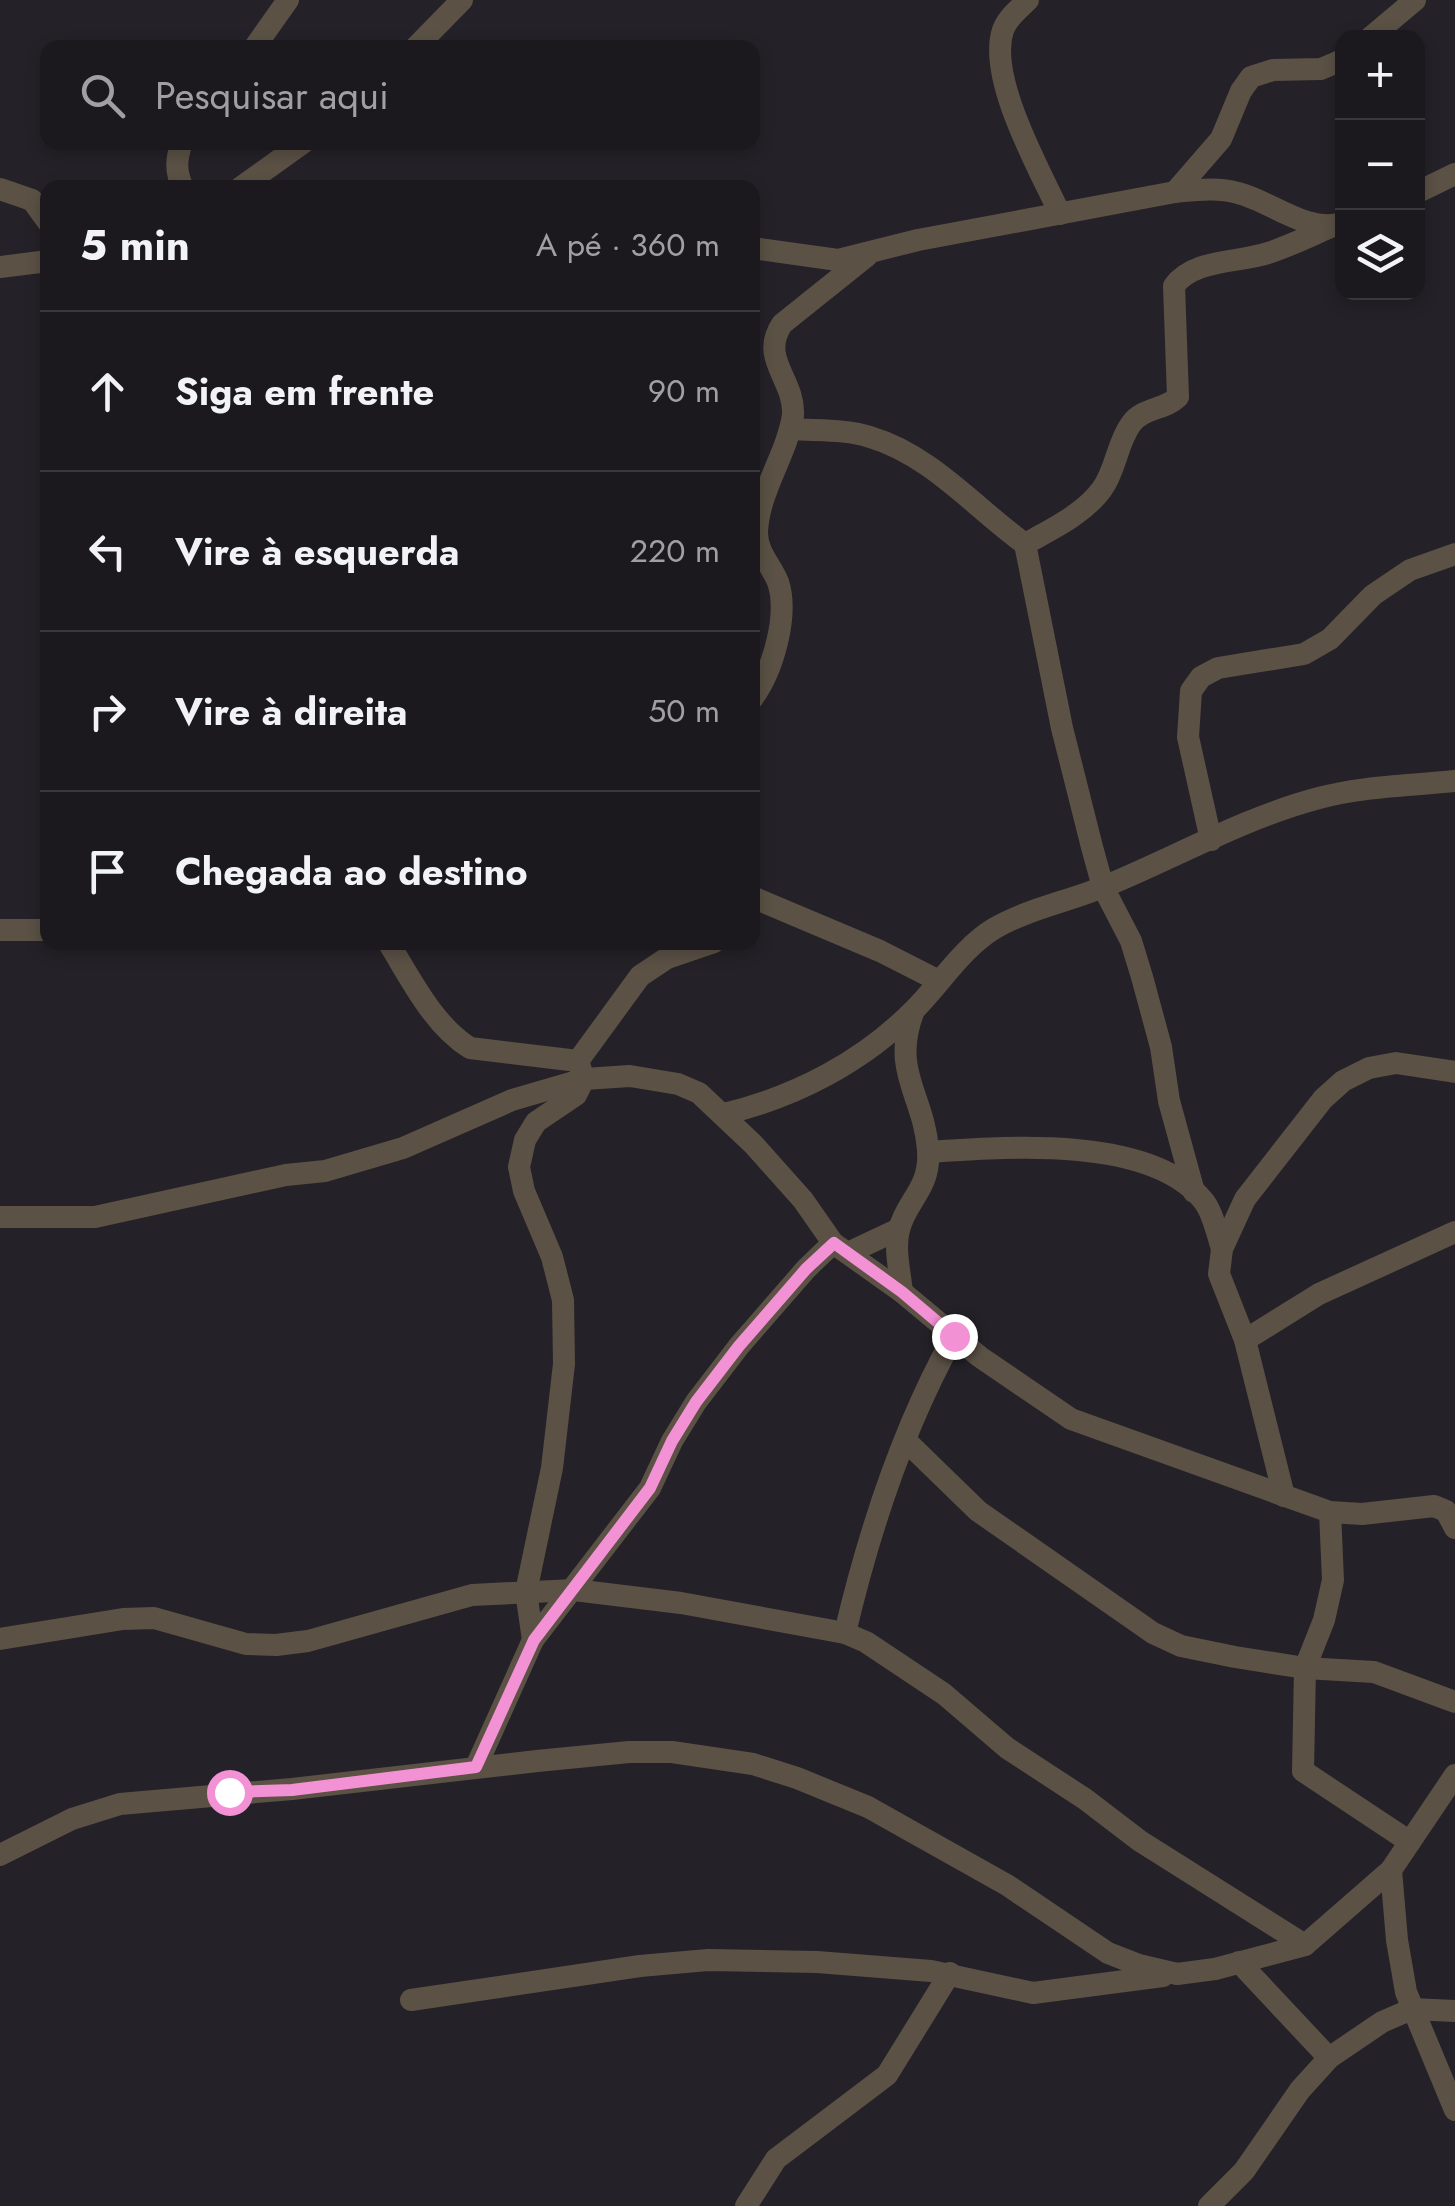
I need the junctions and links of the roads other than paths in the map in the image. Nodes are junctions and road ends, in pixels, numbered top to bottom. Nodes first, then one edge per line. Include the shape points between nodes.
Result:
1 (288, 0) edge
2 (462, 0) edge
3 (1028, 0) edge
4 (1415, 0) edge
5 (1379, 30) edge
6 (260, 40) edge
7 (423, 40) edge
8 (1335, 63) edge
9 (179, 150) edge
10 (293, 150) edge
11 (1455, 174) edge
12 (180, 180) edge
13 (251, 180) edge
14 (1425, 189) edge
15 (0, 190) edge
16 (1175, 192) junction
17 (40, 211) edge
18 (1060, 214) junction
19 (1335, 225) edge
20 (1335, 226) edge
21 (760, 249) edge
22 (870, 254) junction
23 (40, 263) edge
24 (0, 267) edge
25 (791, 428) junction
26 (760, 523) edge
27 (1025, 544) junction
28 (760, 552) edge
29 (1455, 554) edge
30 (760, 688) edge
31 (1455, 782) edge
32 (1211, 840) junction
33 (1103, 888) junction
34 (760, 902) edge
35 (0, 930) edge
36 (40, 930) edge
37 (393, 950) edge
38 (690, 950) edge
39 (940, 981) junction
40 (914, 1011) junction
41 (581, 1070) junction
42 (1455, 1072) edge
43 (724, 1114) junction
44 (928, 1152) junction
45 (1200, 1196) junction
46 (1246, 1199) junction
47 (0, 1217) edge
48 (899, 1229) junction
49 (1455, 1232) edge
50 (841, 1248) junction
51 (1222, 1249) junction
52 (902, 1292) junction
53 (954, 1336) junction
54 (1245, 1340) junction
55 (906, 1440) junction
56 (1284, 1496) junction
57 (1330, 1512) junction
58 (1455, 1528) edge
59 (574, 1590) junction
60 (526, 1592) junction
61 (846, 1633) junction
62 (0, 1639) edge
63 (534, 1640) junction
64 (1305, 1668) junction
65 (1455, 1702) edge
66 (476, 1767) junction
67 (1455, 1776) edge
68 (1410, 1842) junction
69 (0, 1855) edge
70 (1391, 1870) junction
71 (1305, 1945) junction
72 (1239, 1962) junction
73 (950, 1973) junction
74 (1177, 1974) junction
75 (411, 2000) dead end
76 (1412, 2009) junction
77 (1455, 2010) edge
78 (1329, 2058) junction
79 (1455, 2110) edge
80 (746, 2206) edge
81 (1208, 2206) edge

1 - 6 street
2 - 7 street
3 - 18 street via 1005,24 1003,71
4 - 5 street
8 - 16 street via 1252,78 1221,139
9 - 12 street
10 - 13 street
11 - 14 street
15 - 17 street via 32,200
16 - 18 street
16 - 19 street via 1239,192 1318,225
18 - 22 street
20 - 27 street via 1268,254 1180,277 1174,286 1178,396 1131,423 1103,488 1077,513
21 - 22 street via 838,260
22 - 25 street via 774,337 773,352 794,400
23 - 24 street
25 - 26 street
25 - 27 street via 866,435 892,445 936,470
27 - 33 street
28 - 30 street via 782,594 776,650
29 - 32 street via 1410,570 1304,654 1218,668 1201,677 1191,692 1188,738
31 - 32 street via 1317,798
32 - 33 street
33 - 39 street via 992,930
33 - 45 street via 1142,977 1169,1100
34 - 39 street
35 - 36 street
37 - 41 street via 433,1012 470,1048
38 - 41 street via 640,976
39 - 40 street
40 - 43 street via 802,1089
40 - 44 street via 903,1039 904,1060
41 - 43 street via 678,1084
41 - 47 street via 402,1148 325,1171 95,1217
41 - 60 street via 576,1094 536,1122 518,1168 564,1300 552,1468
42 - 46 street via 1396,1064 1343,1081
43 - 50 street
44 - 45 street via 1001,1147 1122,1156 1161,1169
44 - 48 street via 924,1184
45 - 46 street
45 - 51 street
46 - 51 street
48 - 50 street
48 - 52 street
49 - 54 street via 1319,1294
50 - 52 street
50 - 59 street via 806,1269 739,1346 696,1402 650,1488
51 - 54 street via 1223,1291
52 - 53 street
53 - 55 street via 922,1393
53 - 56 street via 1071,1419
54 - 56 street
55 - 61 street via 860,1571
55 - 64 street via 978,1511 1153,1633 1181,1646
56 - 57 street
57 - 58 street via 1434,1506 1446,1511
57 - 64 street via 1334,1580
59 - 60 street
59 - 61 street
59 - 63 street
60 - 62 street via 472,1595 276,1645 246,1644 154,1618
60 - 63 street
61 - 71 street via 944,1694 1007,1748 1140,1842
63 - 66 street
64 - 65 street via 1374,1672
64 - 68 street via 1304,1771
66 - 69 street via 120,1804
66 - 74 street via 629,1752 753,1764 868,1807 1007,1885 1108,1953
67 - 68 street
68 - 70 street
70 - 71 street
70 - 76 street via 1396,1940
71 - 72 street
72 - 74 street
72 - 78 street
73 - 74 street via 1032,1993
73 - 75 street via 708,1960
73 - 80 street via 887,2075 776,2159
76 - 77 street
76 - 78 street
76 - 79 street
78 - 81 street via 1244,2170

